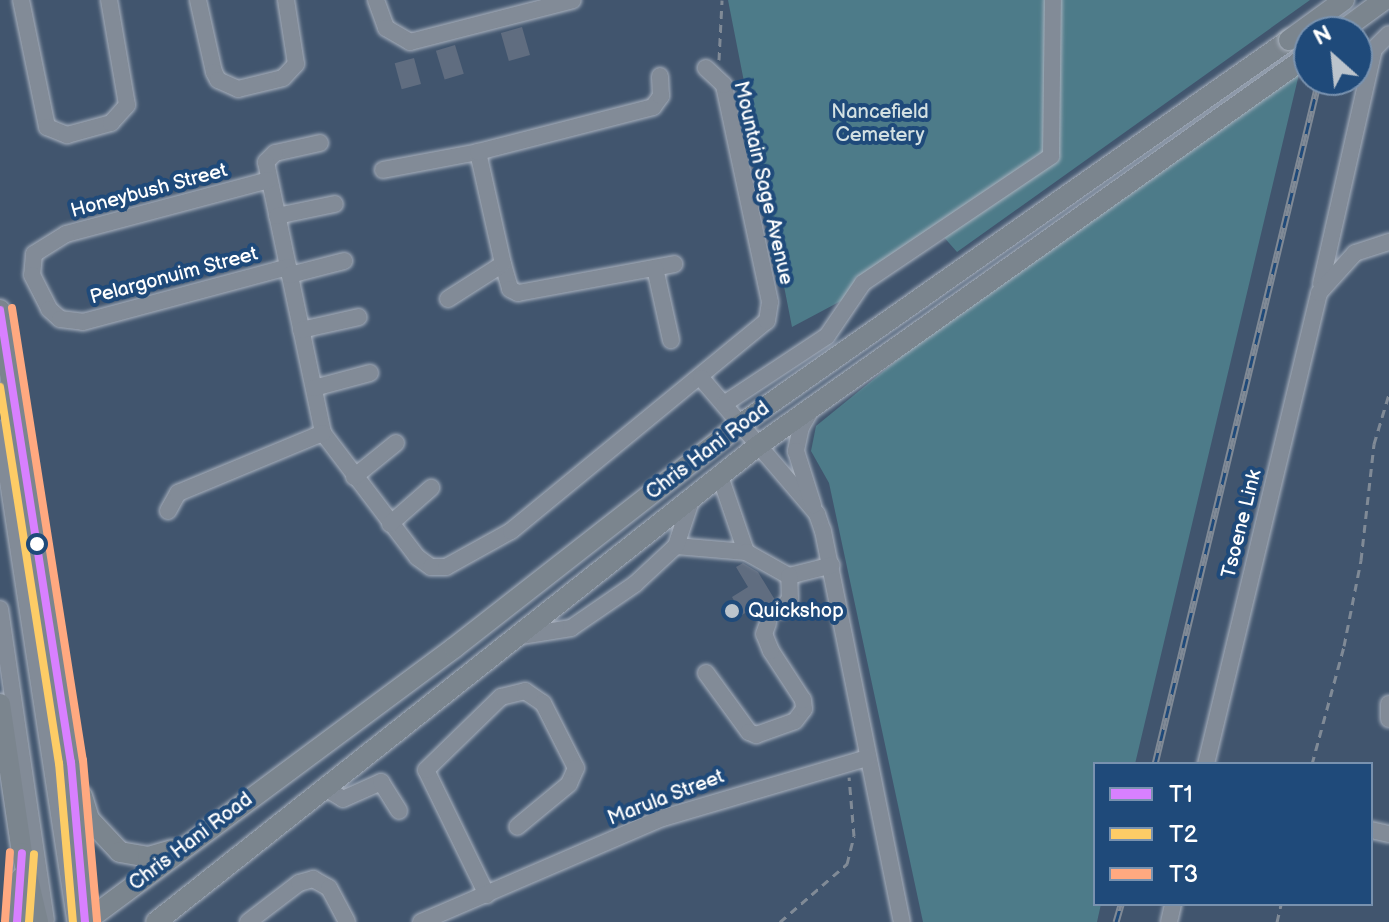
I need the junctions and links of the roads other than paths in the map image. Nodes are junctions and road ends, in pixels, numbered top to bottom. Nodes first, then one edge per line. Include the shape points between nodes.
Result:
1 (21, 0) edge
2 (109, 0) edge
3 (198, 0) edge
4 (286, 0) edge
5 (376, 0) edge
6 (573, 0) edge
7 (1053, 0) edge
8 (1344, 0) edge
9 (1384, 0) edge
10 (1362, 16) edge
11 (1389, 34) edge
12 (1293, 67) edge
13 (712, 72) road end
14 (660, 76) dead end
15 (320, 143) dead end
16 (478, 152) junction
17 (383, 170) dead end
18 (269, 180) junction
19 (335, 204) dead end
20 (277, 216) junction
21 (1389, 242) edge
22 (40, 246) joint
23 (344, 261) dead end
24 (503, 264) junction
25 (674, 264) dead end
26 (655, 268) junction
27 (289, 271) junction
28 (1319, 293) junction
29 (448, 299) dead end
30 (0, 310) edge
31 (359, 317) dead end
32 (301, 330) junction
33 (671, 340) dead end
34 (370, 373) dead end
35 (701, 378) junction
36 (314, 388) junction
37 (816, 402) junction
38 (724, 404) junction
39 (741, 424) junction
40 (0, 429) edge
41 (323, 433) junction
42 (396, 443) dead end
43 (759, 445) junction
44 (720, 476) junction
45 (354, 477) junction
46 (431, 488) dead end
47 (692, 498) junction
48 (168, 511) dead end
49 (817, 514) junction
50 (390, 524) junction
51 (676, 546) junction
52 (746, 552) junction
53 (832, 565) junction
54 (789, 576) junction
55 (0, 609) edge
56 (781, 610) dead end
57 (768, 623) dead end
58 (515, 637) junction
59 (706, 673) dead end
60 (0, 704) edge
61 (1389, 704) edge
62 (1389, 719) edge
63 (867, 758) junction
64 (71, 762) junction
65 (1206, 762) edge
66 (325, 788) junction
67 (399, 811) dead end
68 (517, 827) dead end
69 (200, 834) junction
70 (22, 853) junction
71 (487, 895) junction
72 (164, 918) edge
73 (17, 922) edge
74 (38, 922) edge
75 (47, 922) edge
76 (75, 922) edge
77 (85, 922) edge
78 (248, 922) edge
79 (347, 922) edge
80 (421, 922) edge
81 (902, 922) edge

1 - 2 street via 47,127 67,135 111,123 127,105
3 - 4 street via 214,72 218,80 238,89 283,78 296,64
5 - 6 street via 386,28 410,42
7 - 38 street via 1056,141 1051,156 863,283 827,336
8 - 39 main road, Chris Hani Road, bridge
9 - 10 main road
11 - 28 street, Tsoene Link via 1374,49
12 - 37 main road, Chris Hani Road
13 - 35 street, Mountain Sage Avenue via 728,102 770,312 760,331
14 - 16 street via 661,96 653,107
15 - 18 street via 269,156
16 - 17 street
16 - 24 street
18 - 20 street
18 - 22 street, Honeybush Street via 66,234
19 - 20 street
20 - 27 street
21 - 28 street, Tsoene Link via 1355,253
22 - 27 street, Pelargonuim Street via 30,263 32,275 49,309 71,321
23 - 27 street, Pelargonuim Street
24 - 26 street via 510,289 518,293
24 - 29 street
25 - 26 street
26 - 33 street
27 - 32 street
28 - 65 street, Tsoene Link
30 - 64 main road
31 - 32 street
32 - 36 street
34 - 36 street
35 - 38 street
35 - 50 street, Mountain Sage Avenue via 511,531 454,564 431,567
36 - 41 street
37 - 43 main road, Chris Hani Road
37 - 49 street via 801,427 796,451
38 - 39 street
39 - 43 street
39 - 69 main road, Chris Hani Road via 454,648
40 - 76 street
41 - 45 street
41 - 48 street via 178,493
42 - 45 street
43 - 44 main road, Chris Hani Road
43 - 49 street
44 - 47 main road, Chris Hani Road
44 - 52 street
45 - 50 street
46 - 50 street
47 - 51 street
47 - 58 main road, Chris Hani Road
49 - 53 street
51 - 52 street
51 - 58 street via 579,624
52 - 54 street
53 - 54 street
53 - 63 street
54 - 56 street via 790,599
55 - 75 street
57 - 59 street via 764,634 771,651 803,700 795,721 756,735 749,732
58 - 66 main road, Chris Hani Road
60 - 70 main road
61 - 62 street
63 - 71 street, Marula Street via 663,818
63 - 81 street
64 - 69 main road via 89,819 120,852 164,854
64 - 77 main road
66 - 67 street via 343,799 381,782
66 - 72 main road, Chris Hani Road
68 - 71 street via 569,784 576,768 543,703 525,691 501,697 426,770
69 - 77 main road, Chris Hani Road
70 - 73 main road
70 - 74 main road
71 - 80 street, Marula Street
78 - 79 street via 313,879 329,888

